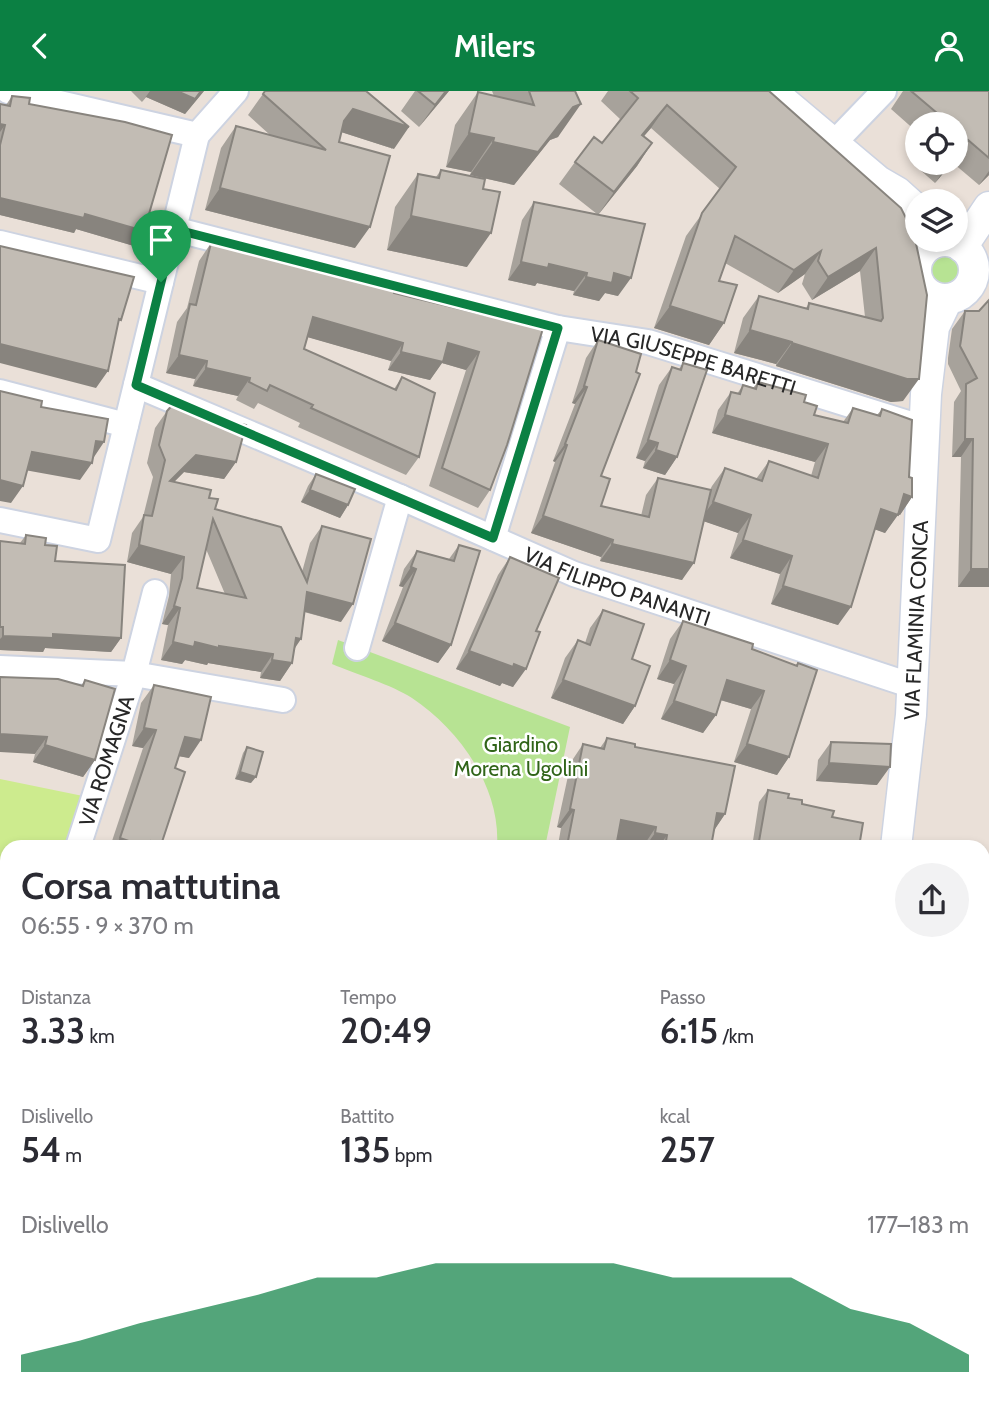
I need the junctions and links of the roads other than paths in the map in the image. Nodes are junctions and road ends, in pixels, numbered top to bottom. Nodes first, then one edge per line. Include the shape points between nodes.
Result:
1 (8, 91) edge
2 (236, 91) edge
3 (771, 91) edge
4 (884, 91) edge
5 (197, 135) junction
6 (833, 144) junction
7 (878, 181) junction
8 (905, 199) edge
9 (989, 207) edge
10 (968, 228) edge
11 (174, 229) junction
12 (0, 243) edge
13 (924, 252) edge
14 (964, 252) edge
15 (916, 266) junction
16 (161, 282) junction
17 (968, 293) edge
18 (558, 328) junction
19 (136, 385) junction
20 (0, 392) edge
21 (926, 394) junction
22 (126, 425) junction
23 (925, 428) junction
24 (400, 497) junction
25 (0, 520) edge
26 (493, 538) junction
27 (155, 592) dead end
28 (358, 648) dead end
29 (0, 667) edge
30 (134, 674) junction
31 (913, 686) junction
32 (283, 700) dead end
33 (80, 840) edge
34 (897, 840) edge

1 - 5 street
2 - 5 street
3 - 6 street
4 - 6 street
5 - 11 street
6 - 7 street
7 - 8 street
7 - 15 street via 880,200 916,246
9 - 10 street
11 - 16 street
11 - 18 street, VIA GIUSEPPE BARETTI
12 - 16 street
13 - 15 street
14 - 17 street via 974,265
15 - 17 street via 917,280 929,295
15 - 21 street, VIA FLAMINIA CONCA
16 - 19 street
17 - 21 street, VIA FLAMINIA CONCA via 934,327
18 - 23 street, VIA GIUSEPPE BARETTI via 648,342
18 - 26 street
19 - 22 street
19 - 24 street, VIA FILIPPO PANANTI
20 - 22 street
21 - 23 street, VIA FLAMINIA CONCA
22 - 25 street via 98,540
23 - 31 street, VIA FLAMINIA CONCA
24 - 26 street, VIA FILIPPO PANANTI
24 - 28 street
26 - 31 street, VIA FILIPPO PANANTI via 573,574
27 - 30 street, VIA ROMAGNA
29 - 30 street, VIA ROMAGNA
30 - 32 street, VIA ROMAGNA
30 - 33 street, VIA ROMAGNA
31 - 34 street, VIA FLAMINIA CONCA

